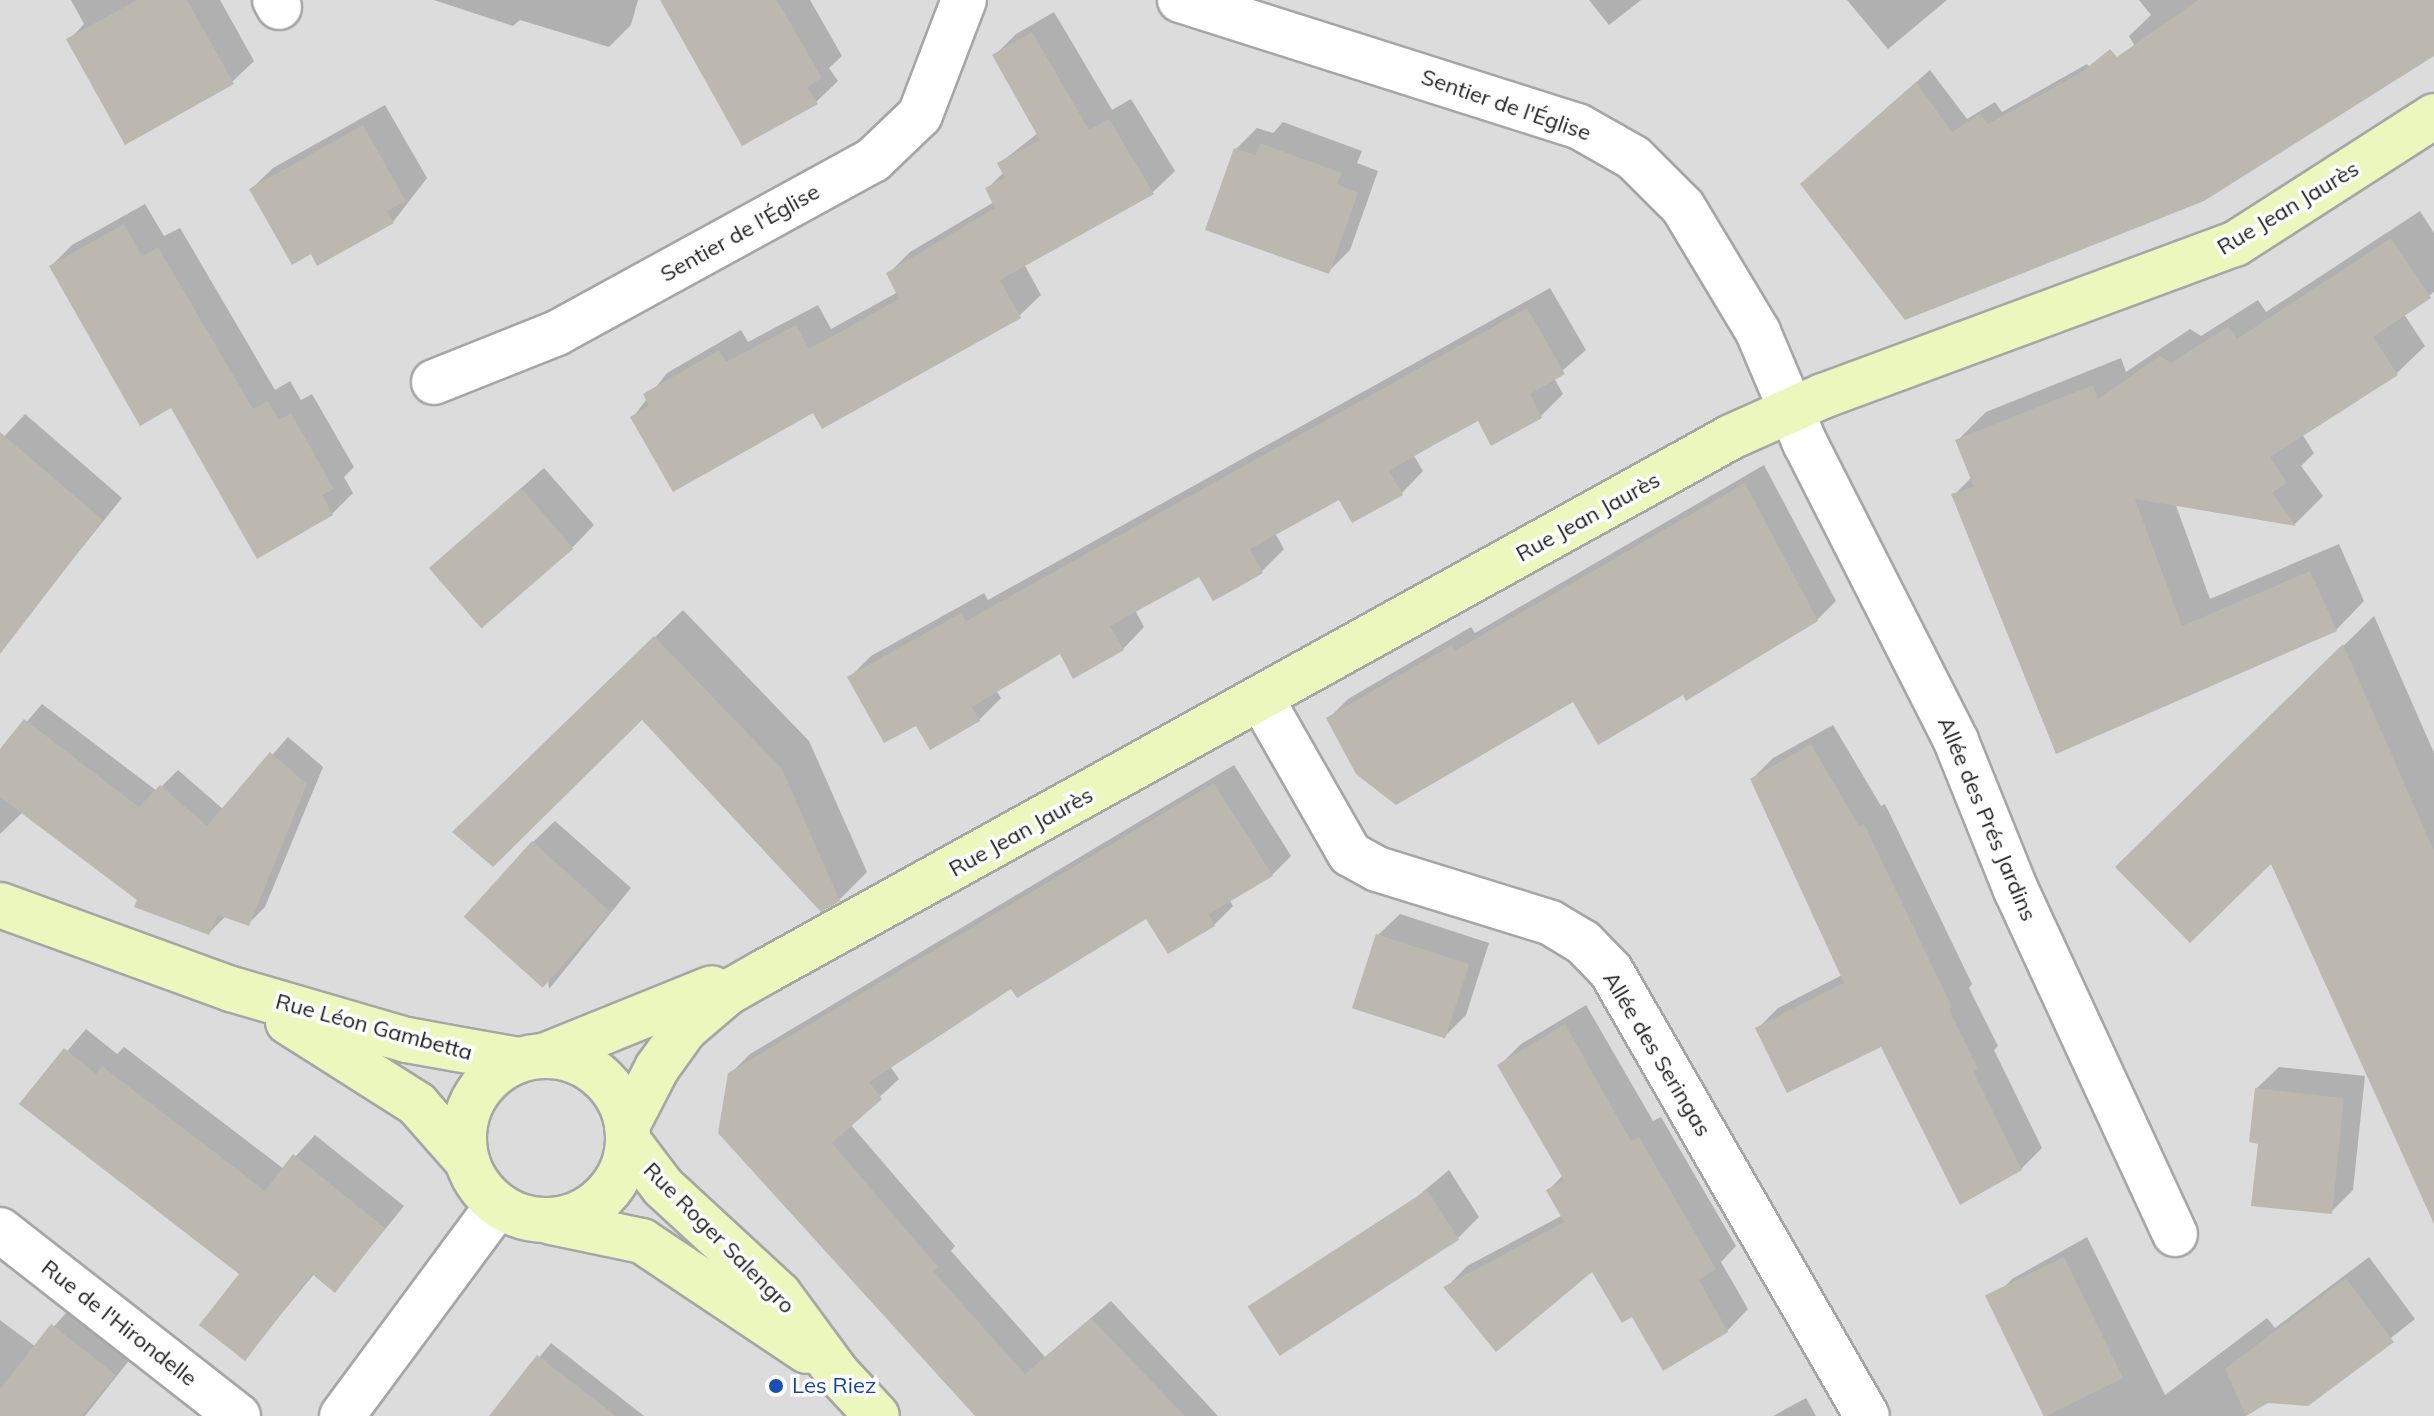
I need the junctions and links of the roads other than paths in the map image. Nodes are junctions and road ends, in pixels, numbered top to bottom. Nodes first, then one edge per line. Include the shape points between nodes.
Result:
1 (964, 0) edge
2 (1180, 0) edge
3 (2431, 124) edge
4 (434, 382) dead end
5 (1791, 409) junction
6 (1262, 700) junction
7 (0, 905) edge
8 (764, 972) junction
9 (231, 989) junction
10 (531, 1058) junction
11 (628, 1134) junction
12 (467, 1161) junction
13 (518, 1212) junction
14 (0, 1230) edge
15 (2175, 1234) dead end
16 (838, 1374) junction
17 (238, 1416) edge
18 (342, 1416) edge
19 (877, 1416) edge
20 (1867, 1416) edge

1 - 4 street, Sentier de l'Église via 920,115 873,160 557,333
2 - 5 street, Sentier de l'Église via 1544,114 1634,158 1683,207 1726,271
3 - 5 street, Rue Jean Jaurès via 2235,244
5 - 6 street, Rue Jean Jaurès via 1686,462
5 - 15 street, Allée des Prés Jardins via 1956,741 2022,903
6 - 8 street, Rue Jean Jaurès
6 - 20 street, Allée des Seringas via 1350,854 1377,869 1551,923 1583,942 1611,971
7 - 9 street, Rue Léon Gambetta
8 - 10 street, Rue Jean Jaurès
8 - 11 street, Rue Jean Jaurès via 698,1015 675,1040
9 - 10 street, Rue Léon Gambetta via 407,1040
9 - 12 street, Rue Léon Gambetta via 417,1104
10 - 11 street via 571,1059 594,1071 620,1101
10 - 12 street via 494,1073 476,1094 463,1133
11 - 13 street via 623,1166 602,1199 578,1214
11 - 16 street, Rue Roger Salengro via 663,1187 779,1294
12 - 13 street via 479,1186
13 - 16 street, Rue Roger Salengro via 642,1241
13 - 18 street
14 - 17 street, Rue de l'Hirondelle
16 - 19 street, Rue Roger Salengro

